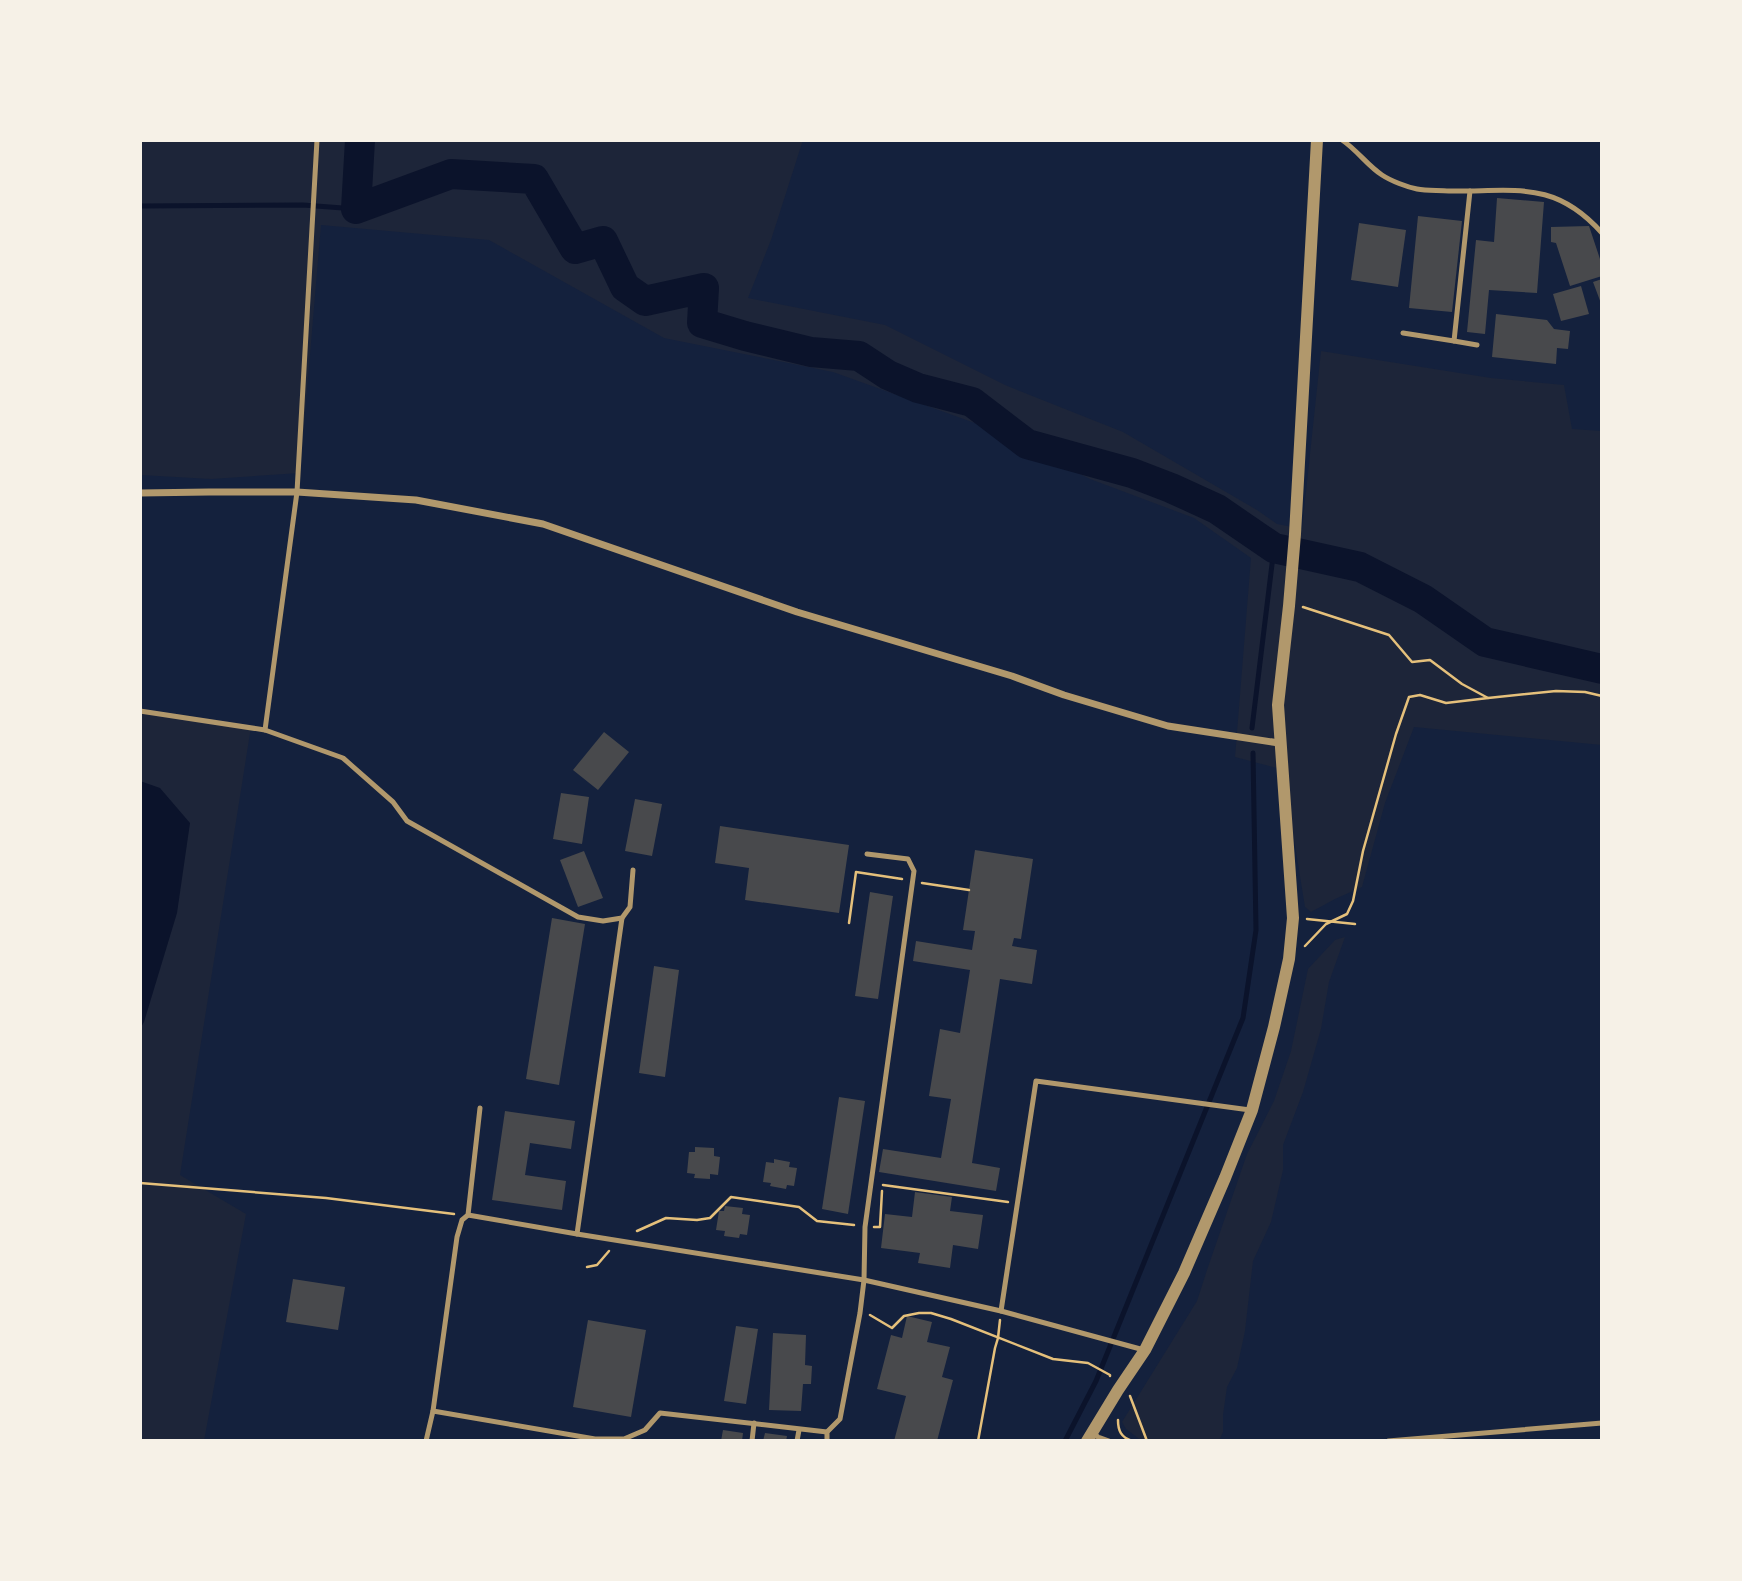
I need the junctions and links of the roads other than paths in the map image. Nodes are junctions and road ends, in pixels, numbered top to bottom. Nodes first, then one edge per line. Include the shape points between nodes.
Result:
1 (317, 140) edge
2 (1317, 140) edge
3 (1342, 140) edge
4 (1470, 191) junction
5 (1602, 233) edge
6 (1402, 333) dead end
7 (1454, 341) junction
8 (1478, 345) dead end
9 (297, 492) junction
10 (140, 494) edge
11 (140, 711) edge
12 (265, 730) junction
13 (1279, 743) junction
14 (867, 854) dead end
15 (633, 870) dead end
16 (622, 918) junction
17 (481, 1108) dead end
18 (1251, 1110) junction
19 (468, 1215) junction
20 (577, 1234) junction
21 (864, 1280) junction
22 (1001, 1311) junction
23 (1145, 1350) junction
24 (433, 1411) junction
25 (754, 1423) junction
26 (1602, 1423) edge
27 (799, 1430) junction
28 (827, 1432) junction
29 (1090, 1437) edge
30 (1435, 1439) edge
31 (426, 1441) edge
32 (752, 1441) edge
33 (797, 1441) edge
34 (827, 1441) edge
35 (1109, 1441) edge
36 (1388, 1441) edge

1 - 9 lane
2 - 13 street
3 - 4 lane via 1383,176 1404,185
4 - 5 lane via 1540,192 1579,210
4 - 7 lane
6 - 7 lane
7 - 8 lane
9 - 10 street
9 - 12 lane
9 - 13 street via 416,500 543,524 797,612 1168,726
11 - 12 lane
12 - 16 lane via 343,758 393,802 407,821 578,917
13 - 18 street via 1293,918 1275,1027
14 - 21 lane via 908,859 914,871 865,1227
15 - 16 lane via 631,907
16 - 20 lane
17 - 19 lane
18 - 22 lane via 1036,1081
18 - 23 street via 1184,1273
19 - 20 lane
19 - 24 lane via 457,1237
20 - 21 lane
21 - 22 lane
21 - 28 lane via 840,1419
22 - 23 lane
23 - 29 street
24 - 25 lane via 596,1439 624,1439 645,1430 660,1413
24 - 31 lane
25 - 27 lane
25 - 32 lane
26 - 30 lane
27 - 28 lane
27 - 33 lane
28 - 34 lane
29 - 35 lane
30 - 36 lane

